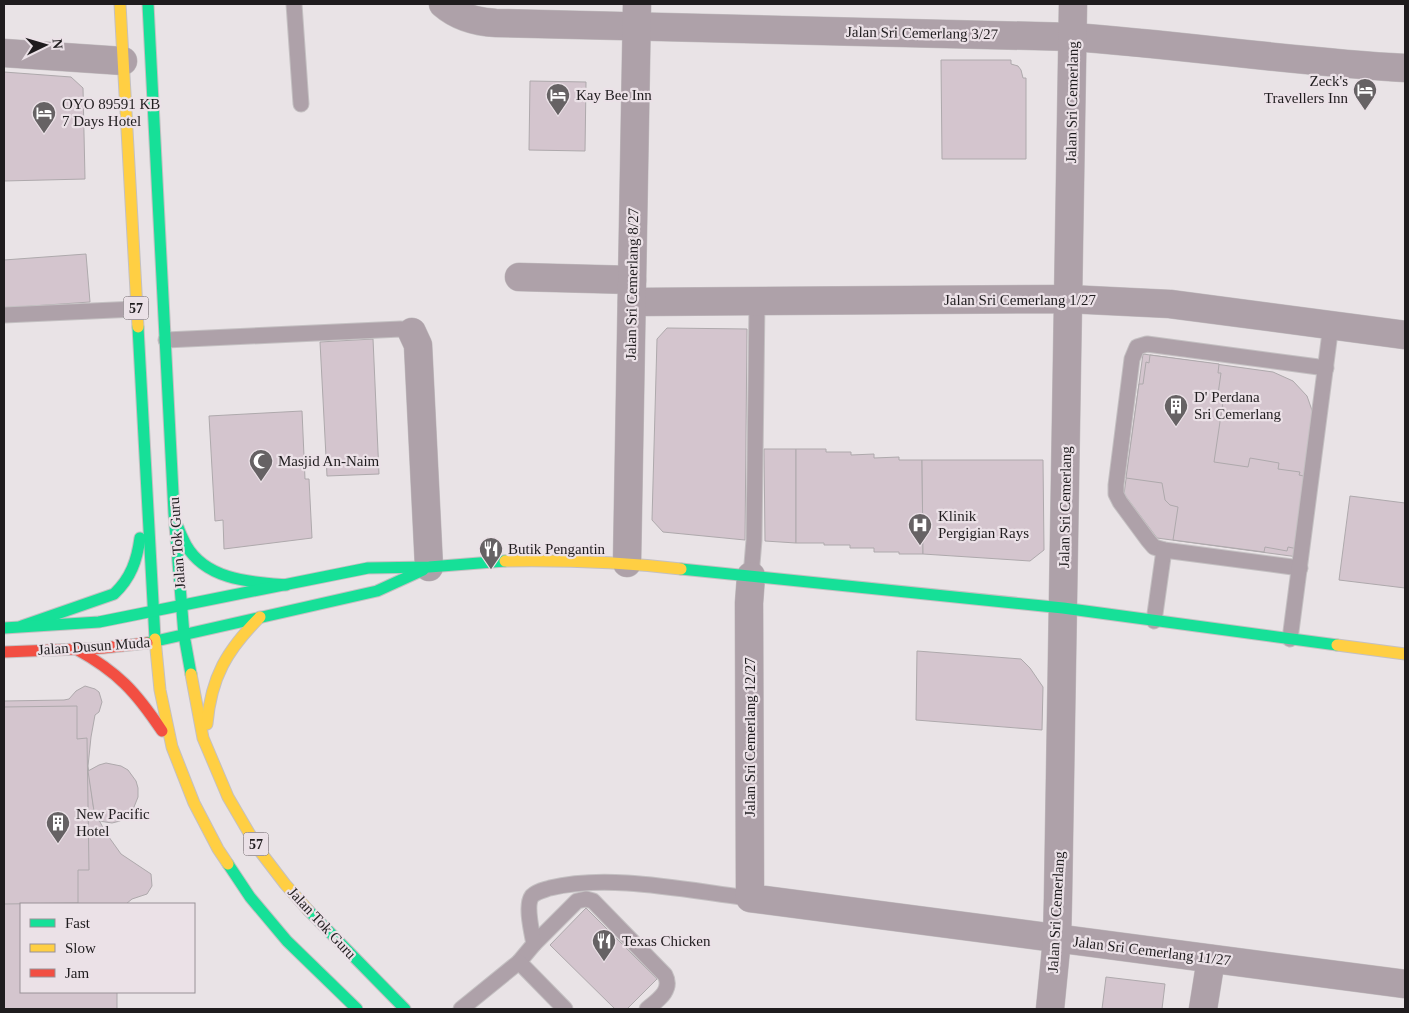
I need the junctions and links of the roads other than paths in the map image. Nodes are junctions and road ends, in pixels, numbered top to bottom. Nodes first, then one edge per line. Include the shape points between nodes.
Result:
1 (120, 4) edge
2 (148, 4) edge
3 (294, 4) edge
4 (443, 4) edge
5 (1073, 4) edge
6 (637, 15) edge
7 (1073, 37) junction
8 (4, 53) edge
9 (123, 61) junction
10 (1405, 68) edge
11 (301, 104) dead end
12 (519, 277) dead end
13 (632, 291) junction
14 (1068, 299) junction
15 (757, 301) junction
16 (136, 309) junction
17 (4, 315) edge
18 (1332, 325) junction
19 (412, 332) joint
20 (1405, 335) edge
21 (166, 340) junction
22 (1326, 368) junction
23 (146, 488) junction
24 (174, 513) junction
25 (1164, 550) junction
26 (627, 564) junction
27 (429, 567) junction
28 (1300, 568) junction
29 (752, 576) junction
30 (286, 585) junction
31 (181, 606) junction
32 (1063, 608) junction
33 (153, 612) junction
34 (260, 617) junction
35 (1154, 620) junction
36 (22, 626) junction
37 (4, 628) edge
38 (184, 635) junction
39 (1290, 639) junction
40 (154, 642) junction
41 (76, 649) junction
42 (4, 652) edge
43 (1405, 654) edge
44 (172, 747) junction
45 (211, 759) junction
46 (750, 898) junction
47 (1057, 939) junction
48 (534, 944) junction
49 (1211, 959) junction
50 (519, 962) junction
51 (1405, 984) edge
52 (357, 1009) edge
53 (405, 1009) edge
54 (460, 1009) edge
55 (565, 1009) edge
56 (648, 1009) edge
57 (1050, 1009) edge
58 (1203, 1009) edge

1 - 9 main road, Jalan Tok Guru / 57
2 - 21 main road, Jalan Tok Guru / 57
3 - 11 lane
4 - 6 street, Jalan Sri Cemerlang 3/27 via 478,22
5 - 7 street, Jalan Sri Cemerlang
6 - 7 street, Jalan Sri Cemerlang 3/27
6 - 13 street, Jalan Sri Cemerlang 8/27
7 - 10 street, Jalan Sri Cemerlang 3/27
7 - 14 street, Jalan Sri Cemerlang
8 - 9 street
9 - 16 main road, Jalan Tok Guru / 57
12 - 13 street, Jalan Sri Cemerlang 1/27
13 - 15 street, Jalan Sri Cemerlang 1/27
13 - 26 street, Jalan Sri Cemerlang 8/27
14 - 15 street, Jalan Sri Cemerlang 1/27
14 - 18 street, Jalan Sri Cemerlang 1/27 via 1170,304
14 - 32 street, Jalan Sri Cemerlang
15 - 29 lane
16 - 17 lane
16 - 23 main road, Jalan Tok Guru / 57
18 - 20 street, Jalan Sri Cemerlang 1/27
18 - 22 lane
19 - 21 lane via 401,329
19 - 27 street via 418,345
21 - 24 main road, Jalan Tok Guru / 57
22 - 25 lane via 1147,344 1136,347 1116,494 1154,547
22 - 28 lane
23 - 33 main road, Jalan Tok Guru / 57
23 - 36 main road via 138,556 123,586 101,600
24 - 30 main road via 189,549 213,572 228,578
24 - 31 main road, Jalan Tok Guru / 57
25 - 28 lane
25 - 35 lane
26 - 27 main road, Jalan Dusun Muda via 545,560
26 - 29 main road, Jalan Dusun Muda
27 - 30 main road, Jalan Dusun Muda via 368,568
27 - 34 main road, Jalan Dusun Muda via 377,591
28 - 39 lane
29 - 32 main road, Jalan Dusun Muda
29 - 46 street, Jalan Sri Cemerlang 12/27 via 749,603
30 - 31 main road, Jalan Dusun Muda
31 - 33 main road, Jalan Dusun Muda
31 - 38 main road, Jalan Tok Guru / 57
32 - 35 main road, Jalan Dusun Muda
32 - 47 street, Jalan Sri Cemerlang
33 - 36 main road, Jalan Dusun Muda via 99,622
33 - 40 main road, Jalan Tok Guru
34 - 38 main road, Jalan Dusun Muda
34 - 45 main road via 234,643 214,681 207,723
35 - 39 main road, Jalan Dusun Muda
36 - 37 main road, Jalan Dusun Muda
38 - 40 main road, Jalan Dusun Muda
38 - 45 main road, Jalan Tok Guru / 57 via 203,738
39 - 43 main road, Jalan Dusun Muda
40 - 41 main road, Jalan Dusun Muda
40 - 44 main road, Jalan Tok Guru / 57
41 - 42 main road, Jalan Dusun Muda
41 - 44 main road via 102,662 133,689
44 - 52 main road, Jalan Tok Guru / 57 via 194,803 218,849 250,897 287,941
45 - 53 main road, Jalan Tok Guru / 57 via 243,823 285,884
46 - 47 street, Jalan Sri Cemerlang 11/27
46 - 48 lane via 642,884 569,883 539,891 529,902
47 - 49 street, Jalan Sri Cemerlang 11/27
47 - 57 street, Jalan Sri Cemerlang
48 - 50 lane
48 - 56 lane via 577,901 593,901 668,980 665,992
49 - 51 street, Jalan Sri Cemerlang 11/27
49 - 58 street
50 - 54 lane
50 - 55 lane

